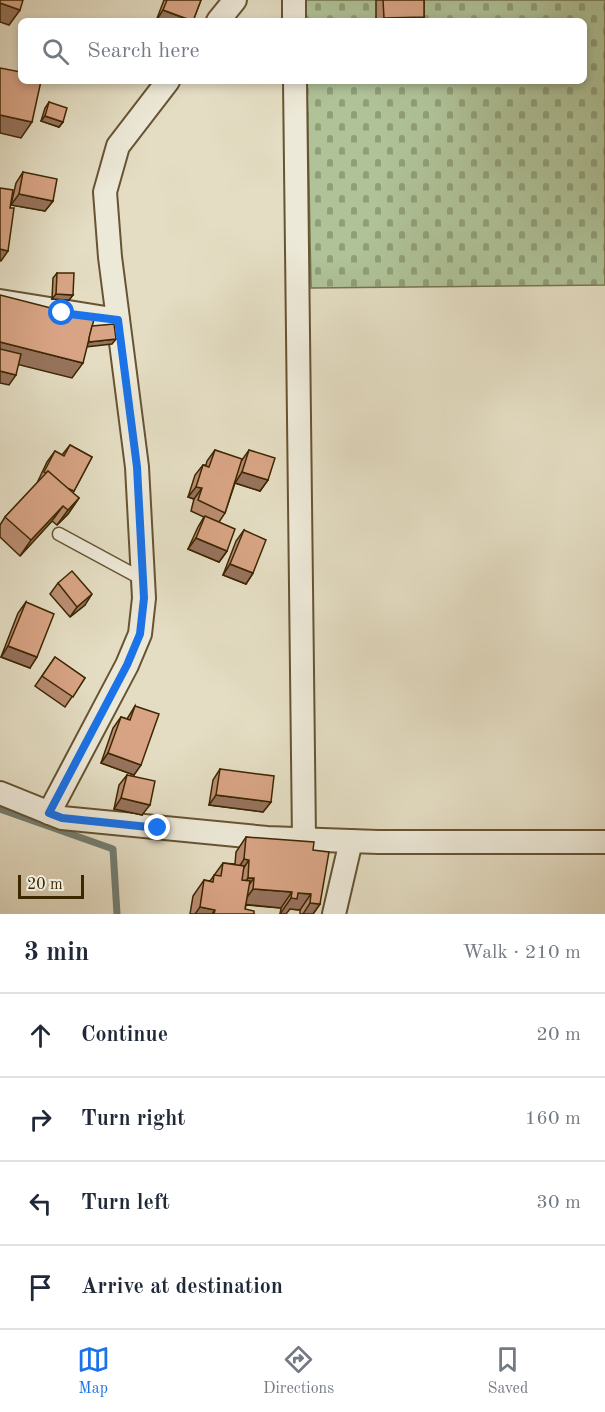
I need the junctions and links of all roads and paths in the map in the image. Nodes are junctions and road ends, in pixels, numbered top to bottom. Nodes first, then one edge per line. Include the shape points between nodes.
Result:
1 (235, 0) edge
2 (294, 0) edge
3 (220, 18) edge
4 (294, 18) edge
5 (166, 84) edge
6 (295, 84) edge
7 (0, 300) edge
8 (118, 320) junction
9 (59, 534) dead end
10 (144, 580) junction
11 (0, 793) edge
12 (49, 813) junction
13 (304, 839) junction
14 (351, 841) junction
15 (605, 842) edge
16 (334, 914) edge

1 - 3 street
2 - 4 street
5 - 8 street via 118,146 105,192
6 - 13 street
7 - 8 street
8 - 10 street via 137,467
9 - 10 lane
10 - 12 street via 140,634
11 - 12 street
12 - 13 street via 72,819
13 - 14 street
14 - 15 street
14 - 16 street

